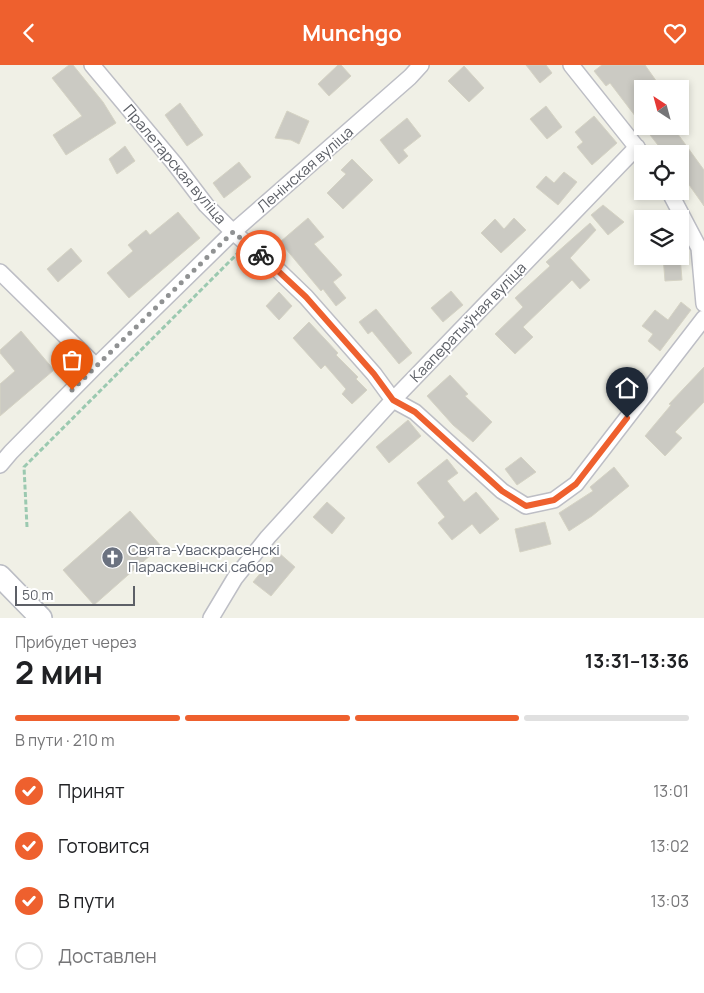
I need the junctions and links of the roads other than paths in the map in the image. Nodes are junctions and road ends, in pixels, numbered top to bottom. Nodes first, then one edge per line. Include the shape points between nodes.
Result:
1 (92, 65) edge
2 (421, 65) edge
3 (571, 65) edge
4 (635, 145) edge
5 (634, 157) edge
6 (673, 200) edge
7 (233, 232) junction
8 (0, 271) edge
9 (704, 304) edge
10 (704, 318) edge
11 (96, 365) junction
12 (393, 400) junction
13 (0, 465) edge
14 (0, 577) edge
15 (40, 618) edge
16 (211, 618) edge

1 - 7 street, Пралетарская вуліца via 206,205
2 - 7 street, Ленінская вуліца
3 - 4 street
5 - 12 street, Кааператыўная вуліца
6 - 9 street via 699,248
7 - 11 street, Ленінская вуліца
7 - 12 street, Пралетарская вуліца via 306,297
8 - 11 street
10 - 12 street, Пралетарская вуліца via 576,484 554,500 526,506 502,491 415,412
11 - 13 street, Ленінская вуліца
12 - 16 street, Кааператыўная вуліца via 268,537 235,578
14 - 15 main road

